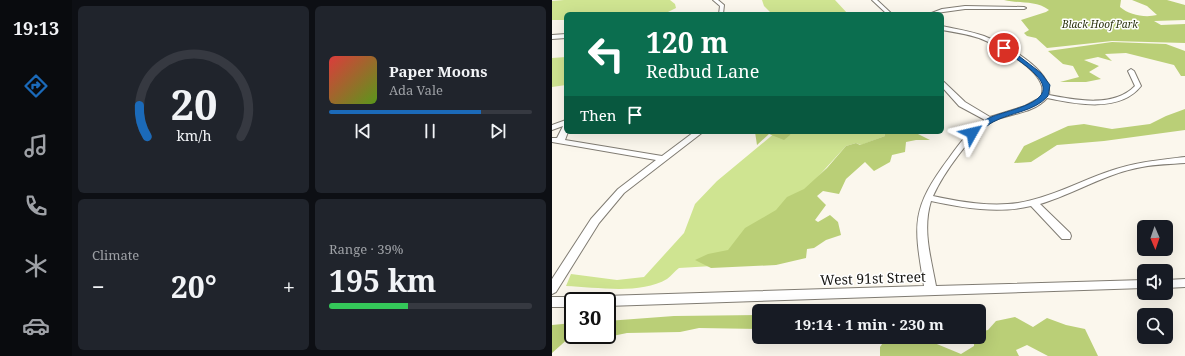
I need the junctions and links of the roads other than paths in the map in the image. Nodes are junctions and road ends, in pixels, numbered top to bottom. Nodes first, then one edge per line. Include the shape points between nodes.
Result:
1 (715, 0) edge
2 (874, 0) edge
3 (1024, 8) dead end
4 (721, 12) edge
5 (888, 12) edge
6 (943, 12) edge
7 (944, 28) edge
8 (991, 35) dead end
9 (564, 36) edge
10 (552, 37) edge
11 (983, 38) junction
12 (1131, 70) dead end
13 (944, 85) edge
14 (1045, 96) junction
15 (990, 120) junction
16 (564, 123) edge
17 (552, 128) edge
18 (564, 130) edge
19 (697, 134) edge
20 (556, 140) edge
21 (664, 159) junction
22 (1183, 162) edge
23 (929, 198) junction
24 (1033, 203) junction
25 (1066, 236) dead end
26 (1185, 283) edge
27 (1137, 284) edge
28 (1173, 284) edge
29 (552, 289) edge
30 (931, 291) junction
31 (616, 301) edge
32 (552, 302) edge
33 (564, 302) edge

1 - 4 street via 722,6
2 - 5 street
3 - 6 street via 961,9
7 - 11 street
8 - 11 street
9 - 10 street
11 - 14 street via 1009,51 1039,74 1046,85
12 - 14 street via 1138,86 1130,94 1115,100 1080,102
13 - 15 street via 962,104
14 - 15 street via 1029,107
15 - 23 street via 966,141 940,175
16 - 17 street
18 - 20 street
19 - 21 street
20 - 21 street
21 - 29 street via 621,191 595,222
22 - 24 street via 1141,164
23 - 24 street via 950,203 986,206 1021,206
23 - 30 street via 922,217
24 - 25 street
26 - 28 street
27 - 30 street, West 91st Street
30 - 31 street, West 91st Street
32 - 33 street

